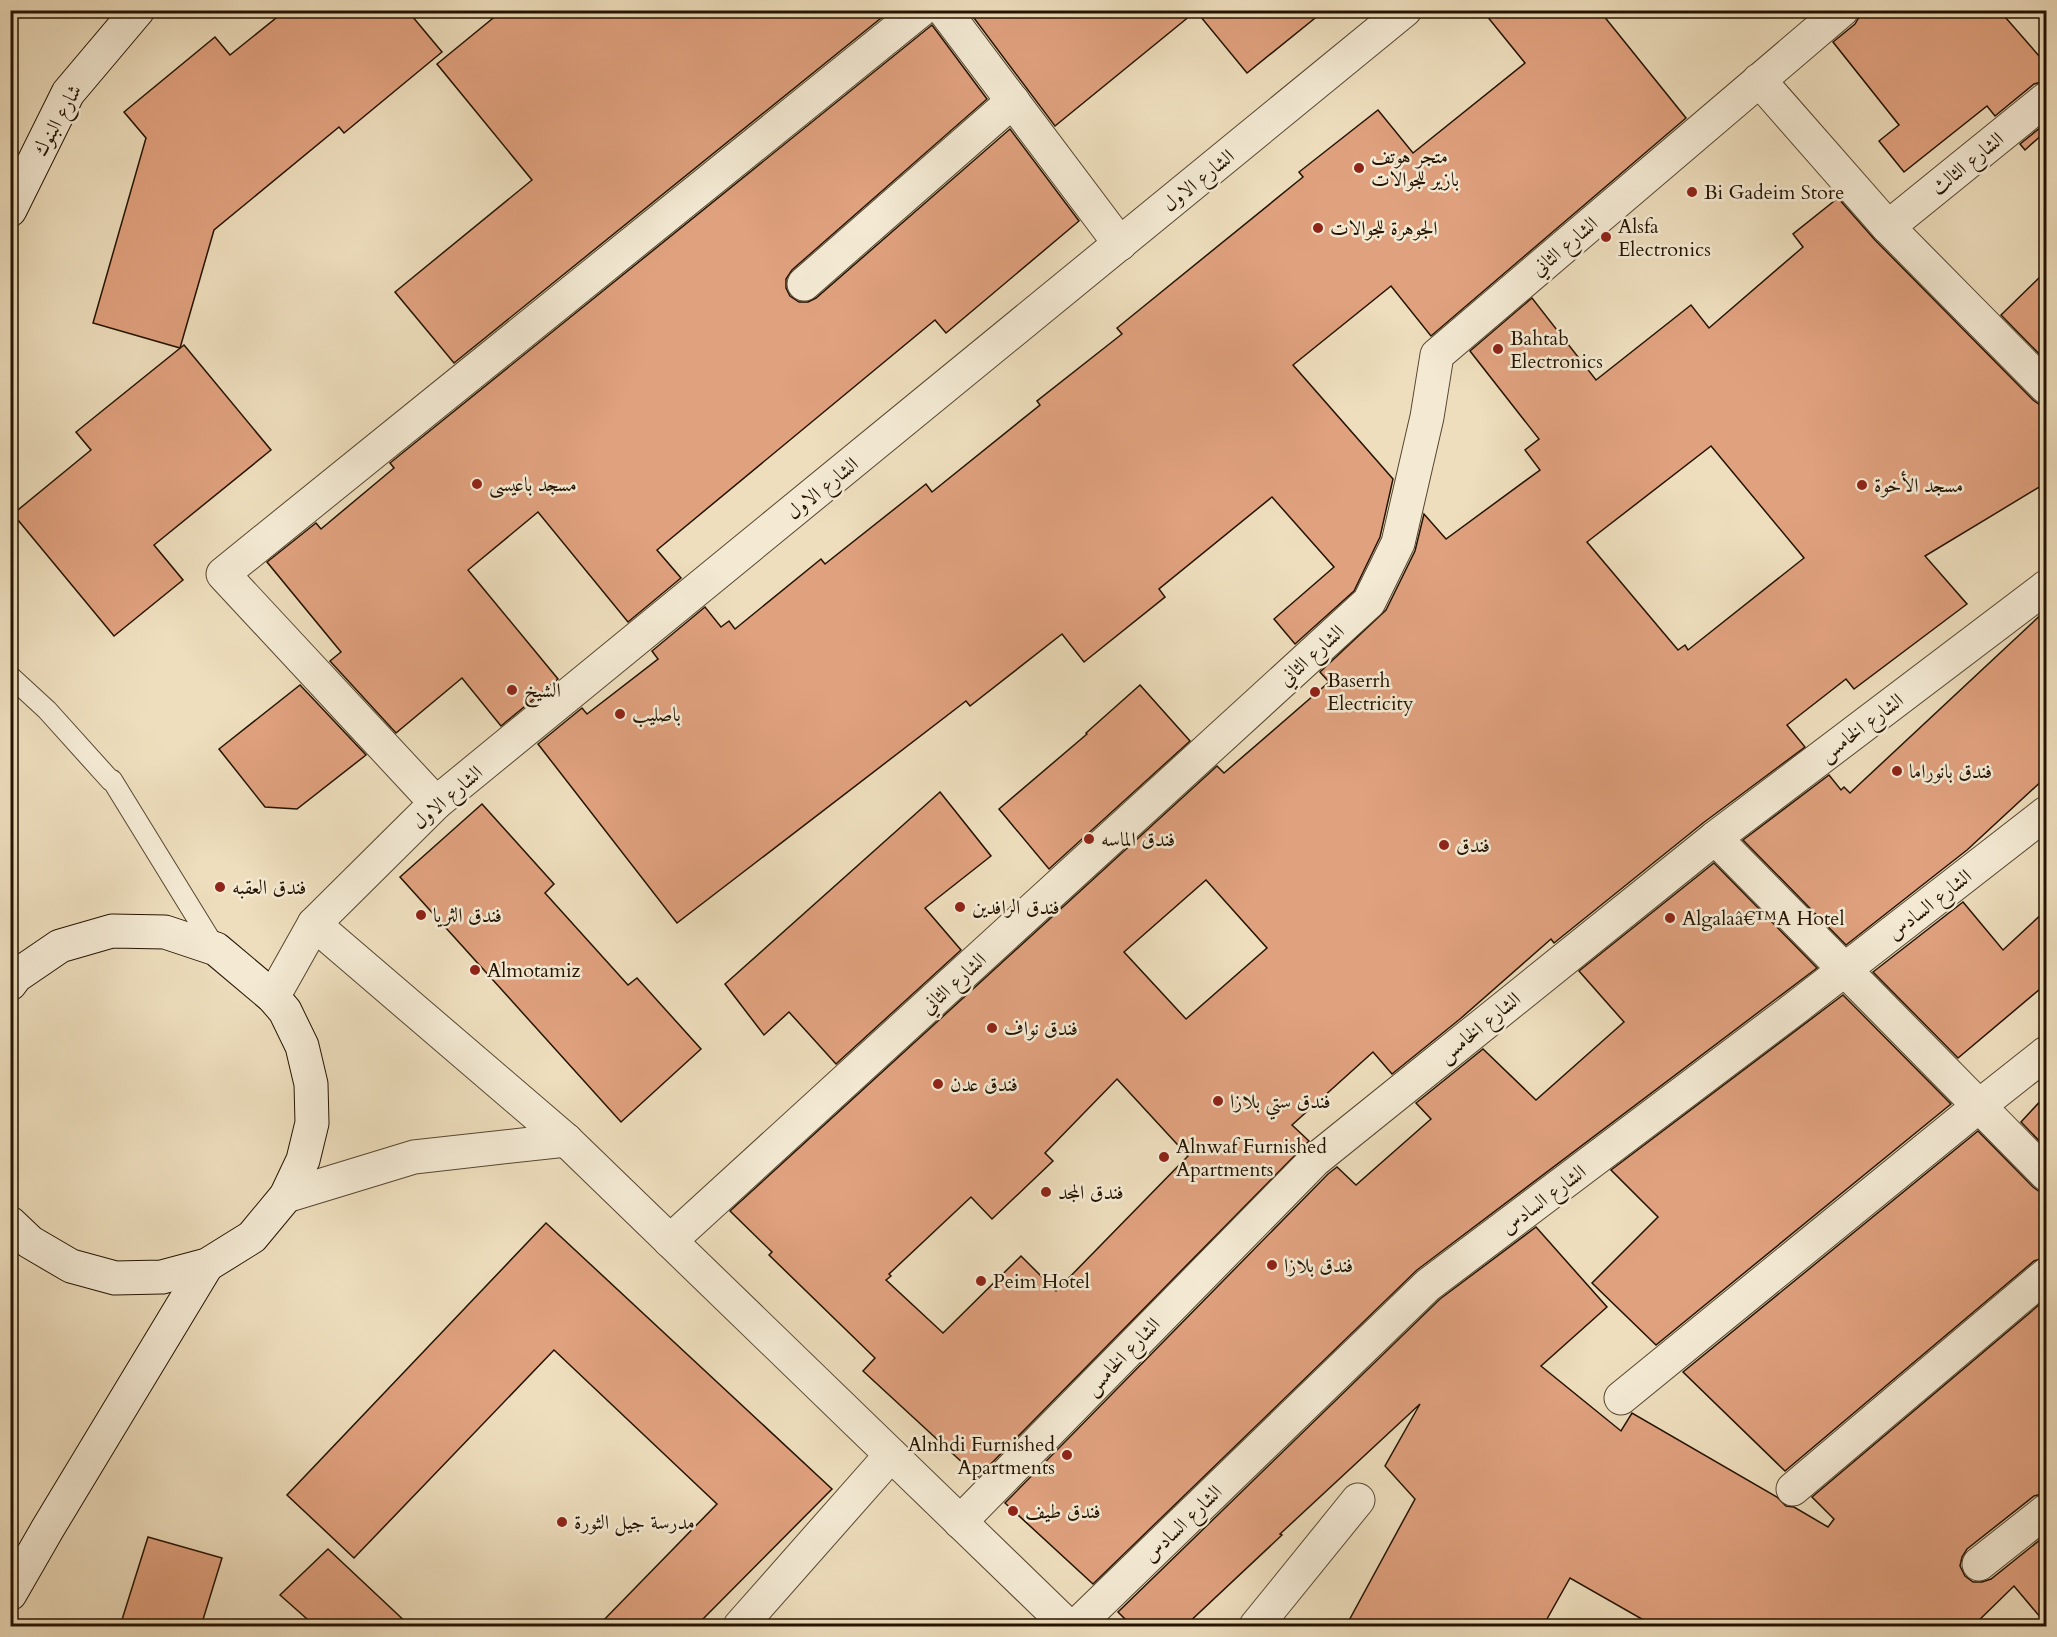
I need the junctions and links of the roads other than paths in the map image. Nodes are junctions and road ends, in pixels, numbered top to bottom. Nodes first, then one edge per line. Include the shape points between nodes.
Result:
1 (138, 10) edge
2 (921, 10) edge
3 (944, 10) edge
4 (1405, 10) edge
5 (1842, 10) edge
6 (1760, 80) junction
7 (2046, 99) edge
8 (1012, 101) junction
9 (10, 210) edge
10 (1888, 227) junction
11 (1120, 244) junction
12 (804, 284) dead end
13 (2043, 376) edge
14 (2046, 587) edge
15 (10, 676) edge
16 (436, 804) junction
17 (2046, 813) edge
18 (1715, 838) junction
19 (314, 924) junction
20 (216, 949) junction
21 (1845, 970) junction
22 (10, 984) edge
23 (273, 998) junction
24 (2046, 1053) edge
25 (1979, 1106) junction
26 (566, 1140) junction
27 (2046, 1174) edge
28 (286, 1196) junction
29 (10, 1223) edge
30 (670, 1241) junction
31 (207, 1265) junction
32 (2046, 1275) edge
33 (1621, 1398) dead end
34 (891, 1455) junction
35 (1793, 1489) dead end
36 (1358, 1500) dead end
37 (2046, 1511) edge
38 (960, 1522) junction
39 (1979, 1564) dead end
40 (10, 1594) edge
41 (740, 1626) edge
42 (1068, 1626) edge
43 (1076, 1626) edge
44 (1256, 1626) edge

1 - 9 street, شارع البنوك via 68,93
2 - 16 street via 223,574
3 - 8 street
4 - 11 street, الشارع الاول
5 - 6 street, الشارع الثاني
6 - 10 street
6 - 30 street, الشارع الثاني via 1437,355 1398,543 1369,602
7 - 10 street, الشارع الثالث
8 - 11 street
8 - 12 street
10 - 13 street
11 - 16 street, الشارع الاول
14 - 18 street, الشارع الخامس
15 - 20 lane via 112,780
16 - 19 street, الشارع الاول
17 - 21 street, الشارع السادس
18 - 21 street
18 - 38 street, الشارع الخامس via 1315,1160
19 - 23 street, الشارع الاول
19 - 26 street
20 - 22 street via 165,932 112,931 60,946
20 - 23 street
21 - 25 street
21 - 43 street, الشارع السادس via 1428,1285
23 - 28 street via 285,1011 302,1046 311,1084 312,1123 303,1160
24 - 25 street
25 - 27 street
25 - 33 street
26 - 28 street via 414,1157
26 - 30 street
28 - 31 street via 252,1237
29 - 31 street via 30,1242 71,1266 115,1278 162,1277
30 - 34 street
31 - 40 street
32 - 35 street
34 - 38 street
34 - 41 street
36 - 44 street
37 - 39 street
38 - 42 street

